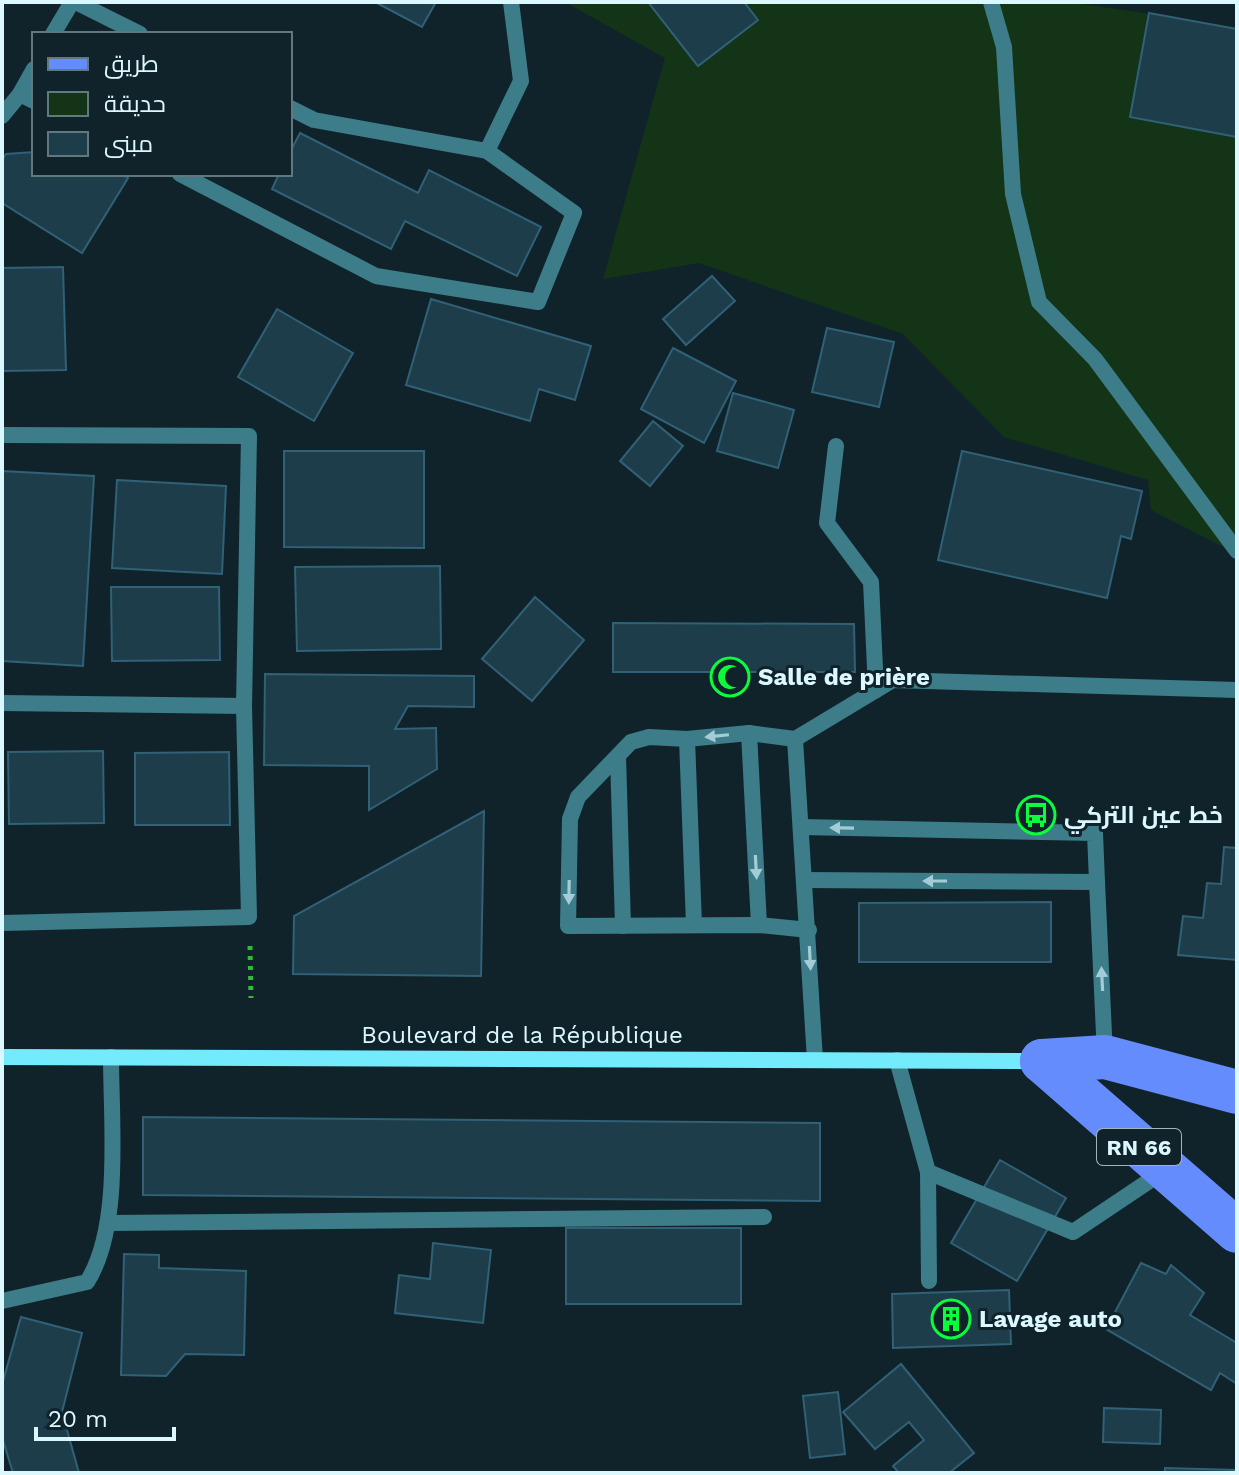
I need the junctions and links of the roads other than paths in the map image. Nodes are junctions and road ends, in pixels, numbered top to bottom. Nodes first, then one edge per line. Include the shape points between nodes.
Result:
1 (74, 2) edge
2 (511, 2) edge
3 (991, 2) edge
4 (54, 32) edge
5 (136, 32) edge
6 (32, 77) edge
7 (27, 98) edge
8 (292, 109) edge
9 (2, 116) edge
10 (487, 151) junction
11 (184, 176) edge
12 (2, 435) edge
13 (836, 446) dead end
14 (1237, 551) edge
15 (876, 690) junction
16 (1237, 690) edge
17 (2, 703) edge
18 (244, 706) junction
19 (749, 733) junction
20 (687, 739) junction
21 (795, 739) junction
22 (618, 756) junction
23 (801, 827) junction
24 (805, 880) junction
25 (1097, 882) junction
26 (2, 923) edge
27 (694, 925) junction
28 (759, 925) junction
29 (623, 926) junction
30 (809, 930) junction
31 (2, 1057) edge
32 (111, 1057) junction
33 (1105, 1057) junction
34 (815, 1060) junction
35 (897, 1060) junction
36 (1042, 1061) junction
37 (1237, 1092) edge
38 (1165, 1170) junction
39 (928, 1172) junction
40 (764, 1217) dead end
41 (109, 1223) junction
42 (1237, 1231) edge
43 (929, 1281) dead end
44 (2, 1301) edge

1 - 4 street
1 - 5 street
2 - 10 street via 521,81
3 - 14 street via 1004,47 1013,194 1039,302 1095,359
6 - 7 street
7 - 9 street
8 - 10 street via 314,120
10 - 11 street via 574,213 538,302 376,276
12 - 18 street via 249,436
13 - 15 street via 827,523 871,582
15 - 16 street via 893,680
15 - 21 street
17 - 18 street
18 - 26 street via 249,917
19 -> 20 street
19 - 21 street
19 -> 28 street
20 - 22 street via 649,737 631,742
20 - 27 street
21 - 23 street
22 - 29 street
22 -> 29 street via 578,797 570,819 568,926
23 - 24 street
25 -> 23 street via 1095,833
25 -> 24 street
24 - 30 street
33 -> 25 street
27 - 28 street
27 - 29 street
28 - 30 street
30 -> 34 street
31 - 32 main road, Boulevard de la République
32 - 34 main road, Boulevard de la République
32 - 41 street
33 - 36 main road
33 - 37 main road
34 - 35 main road, Boulevard de la République
35 - 36 main road, Boulevard de la République
35 - 39 street
36 - 38 main road, RN 66
38 - 39 street via 1073,1232
38 - 42 main road, RN 66
39 - 43 street
40 - 41 street
41 - 44 street via 100,1263 87,1282

